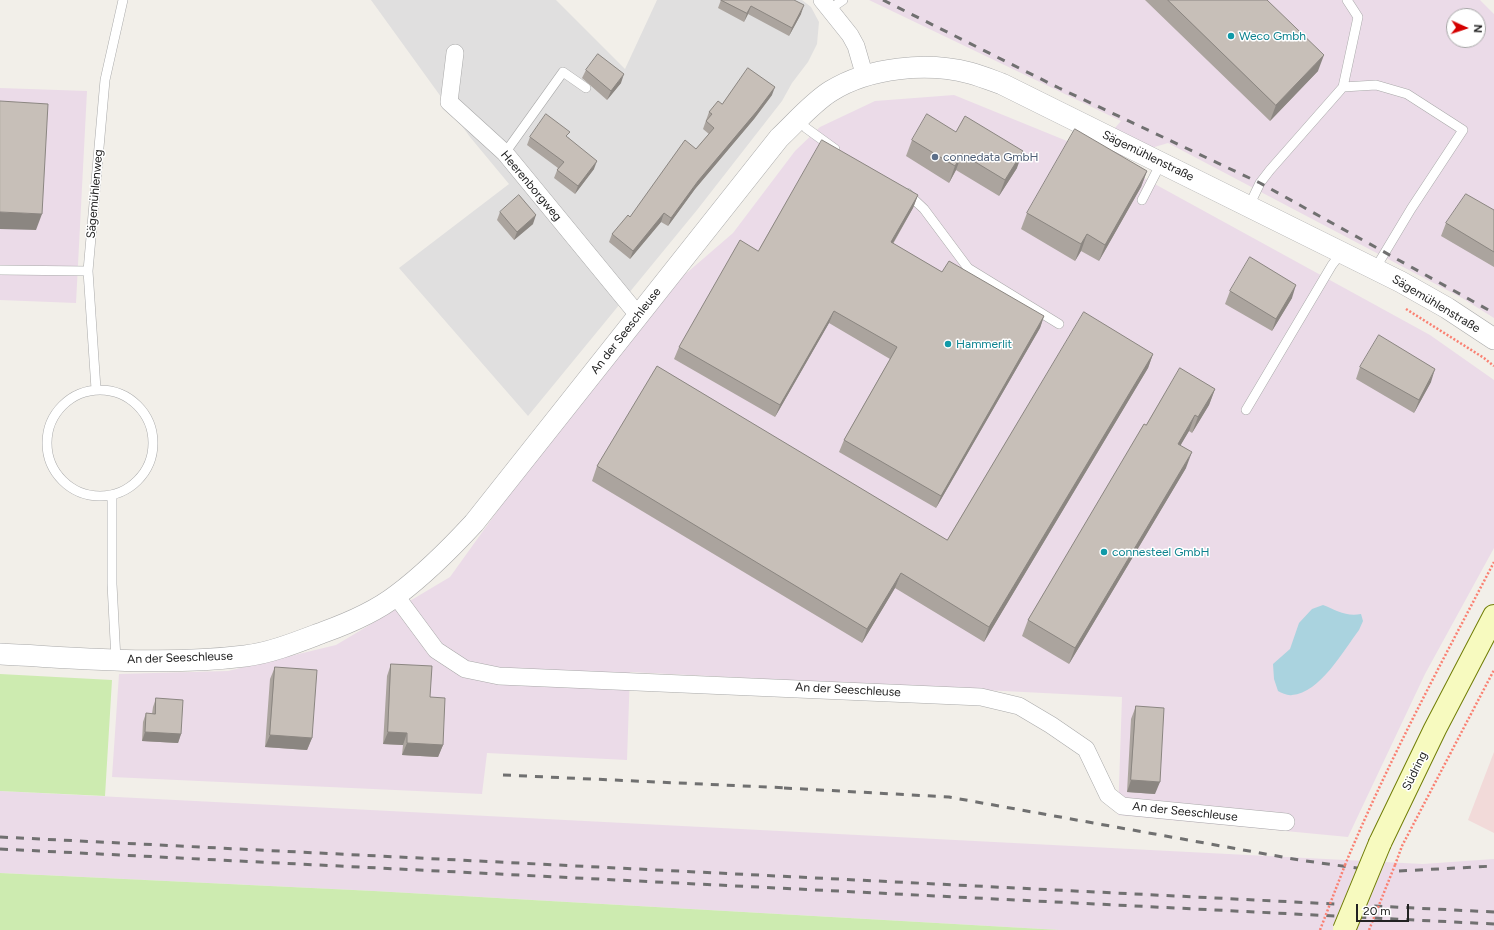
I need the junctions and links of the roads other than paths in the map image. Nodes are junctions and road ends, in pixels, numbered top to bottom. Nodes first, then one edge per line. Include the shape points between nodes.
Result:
1 (123, 0) edge
2 (1347, 0) edge
3 (832, 3) edge
4 (455, 53) dead end
5 (865, 76) junction
6 (1343, 87) junction
7 (586, 88) dead end
8 (799, 119) junction
9 (505, 153) junction
10 (844, 155) edge
11 (1161, 163) junction
12 (902, 188) edge
13 (1142, 200) edge
14 (1249, 206) junction
15 (1342, 252) junction
16 (1375, 269) junction
17 (0, 270) edge
18 (88, 271) junction
19 (638, 315) junction
20 (1059, 324) dead end
21 (1494, 339) edge
22 (96, 389) junction
23 (1246, 410) dead end
24 (112, 495) junction
25 (396, 596) junction
26 (1494, 616) edge
27 (0, 654) edge
28 (116, 660) junction
29 (1286, 822) dead end
30 (1344, 930) edge

1 - 18 lane, Sägemühlenweg via 105,80
2 - 6 lane via 1358,17
3 - 5 street via 856,46
4 - 9 street, Heerenborgweg via 449,102
5 - 8 street, An der Seeschleuse via 831,91
5 - 11 street, Sägemühlenstraße via 904,68 938,67 970,73 1002,84
6 - 14 lane via 1270,170 1260,183
6 - 16 lane via 1376,85 1407,94 1464,130 1411,209
7 - 9 lane via 563,72
8 - 10 lane via 806,128
8 - 19 street, An der Seeschleuse via 779,138
9 - 19 street, Heerenborgweg
11 - 13 lane
11 - 14 street, Sägemühlenstraße
12 - 20 lane via 924,208 968,268
14 - 15 street, Sägemühlenstraße
15 - 16 street, Sägemühlenstraße
15 - 23 lane
16 - 21 street, Sägemühlenstraße via 1447,308
17 - 18 lane
18 - 22 lane, Sägemühlenweg
19 - 25 street, An der Seeschleuse via 474,523 428,569
22 - 24 lane via 126,396 144,411 153,434 151,460 141,477 128,489
22 - 24 lane via 71,398 55,414 47,437 51,464 62,480 78,492 94,496
24 - 28 lane via 112,584
25 - 28 street, An der Seeschleuse via 355,621 301,641 247,656 196,660
25 - 29 street, An der Seeschleuse via 436,650 465,669 499,676 981,697 1019,706 1051,724 1086,749 1108,796 1122,806
26 - 30 main road, Südring, bridge via 1435,729 1380,843
27 - 28 street, An der Seeschleuse

